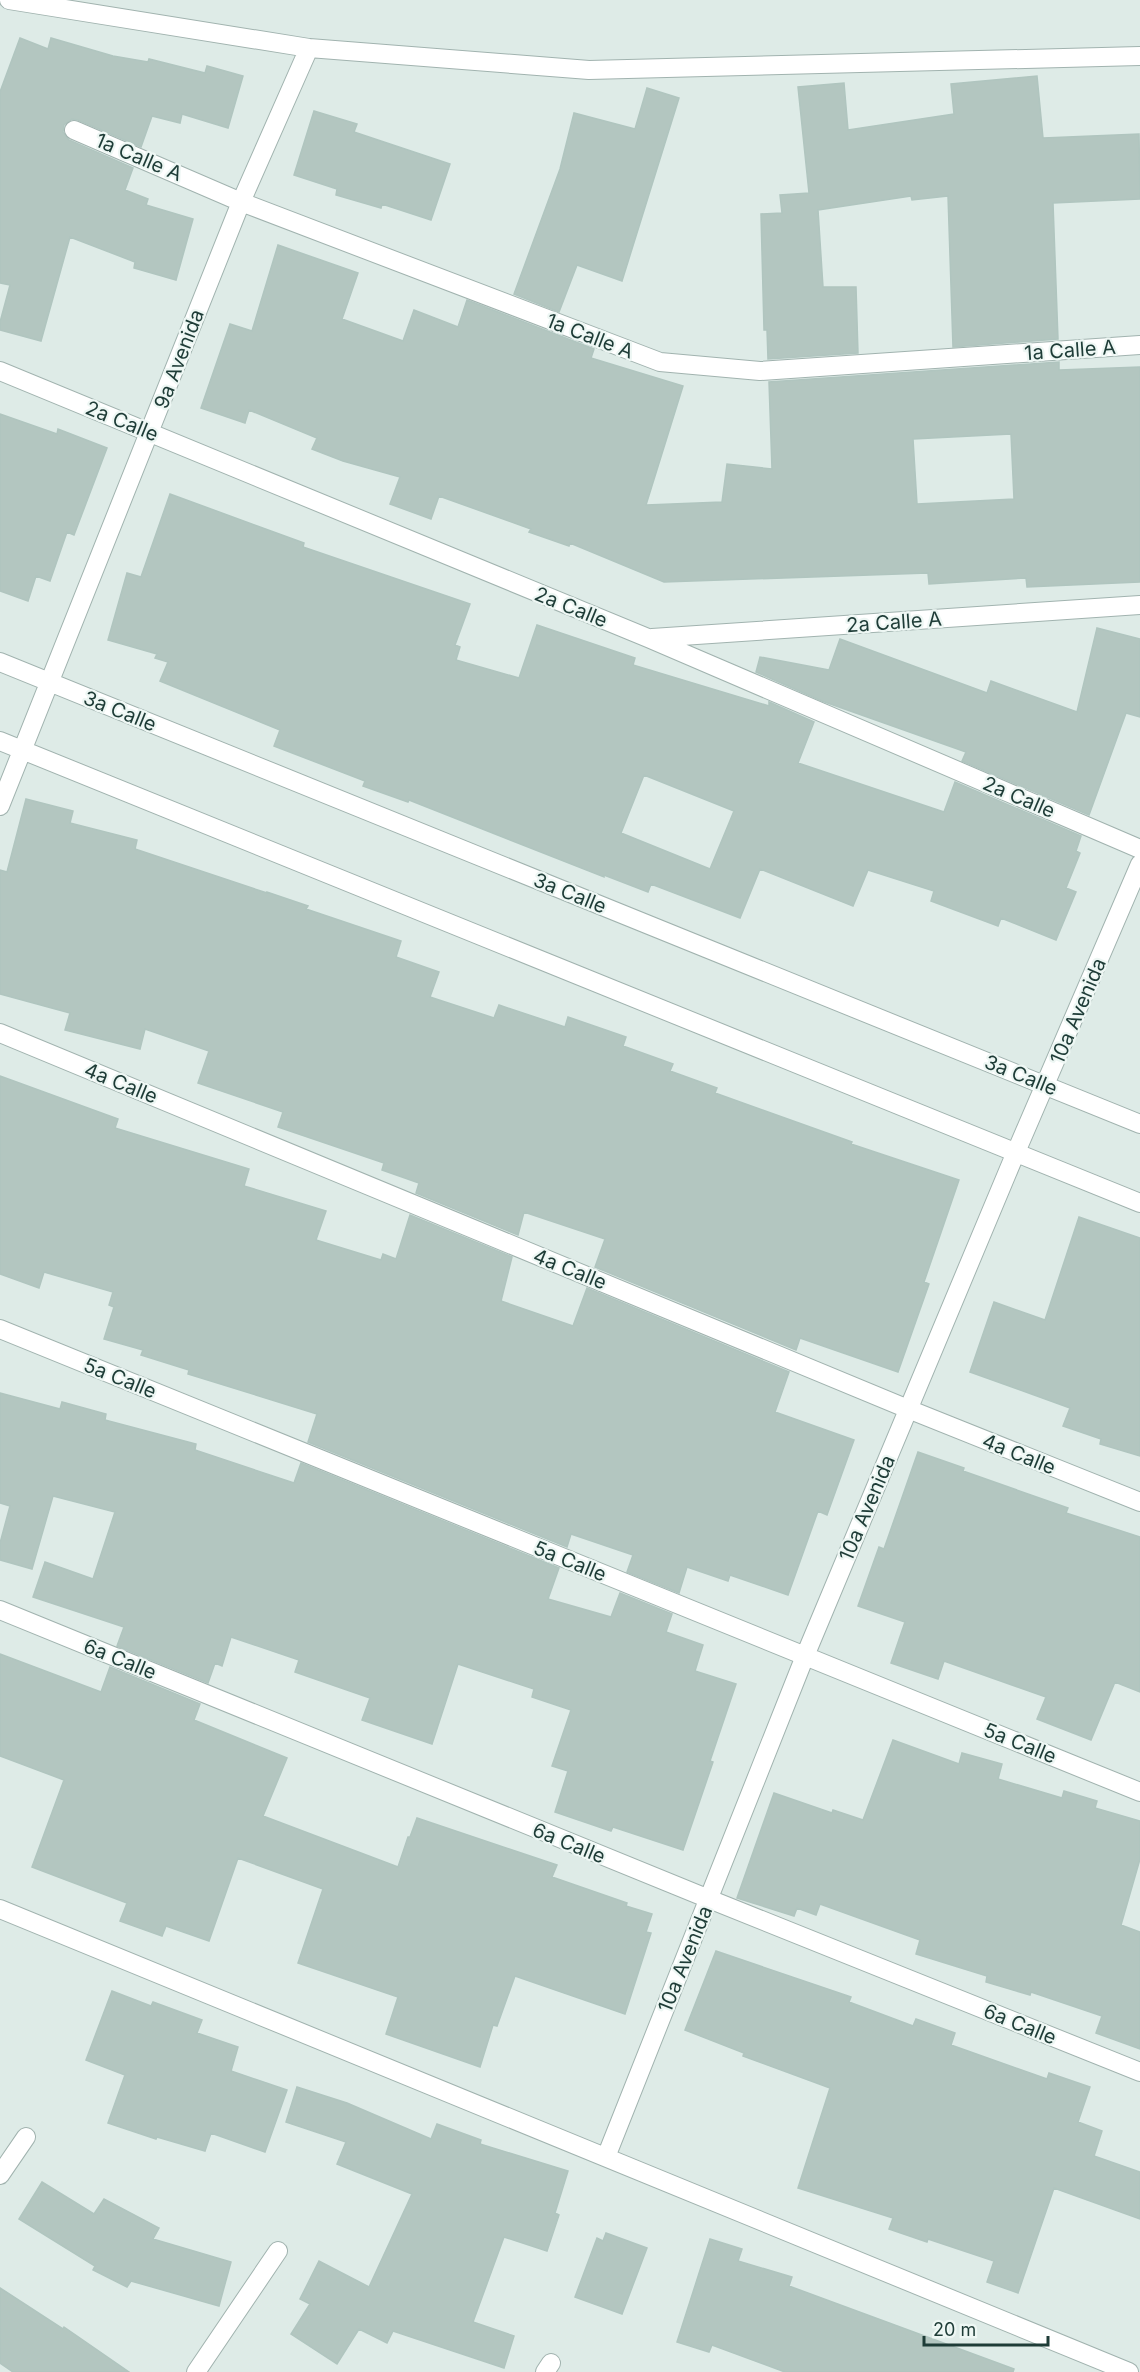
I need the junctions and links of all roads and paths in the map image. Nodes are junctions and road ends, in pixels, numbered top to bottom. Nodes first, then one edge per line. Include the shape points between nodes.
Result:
1 (9, 0) edge
2 (309, 48) junction
3 (1140, 56) edge
4 (74, 130) dead end
5 (241, 202) junction
6 (1140, 345) edge
7 (0, 371) edge
8 (151, 433) junction
9 (1140, 606) edge
10 (648, 638) junction
11 (0, 662) edge
12 (49, 682) junction
13 (0, 741) edge
14 (22, 750) junction
15 (0, 806) edge
16 (1140, 849) edge
17 (1140, 864) edge
18 (0, 1033) edge
19 (1047, 1085) junction
20 (1140, 1124) edge
21 (1016, 1152) junction
22 (1140, 1203) edge
23 (0, 1329) edge
24 (908, 1409) junction
25 (1140, 1502) edge
26 (0, 1610) edge
27 (805, 1656) junction
28 (1140, 1792) edge
29 (709, 1899) junction
30 (0, 1909) edge
31 (1140, 2073) edge
32 (26, 2137) dead end
33 (606, 2157) junction
34 (0, 2175) edge
35 (278, 2251) dead end
36 (196, 2372) edge
37 (1129, 2372) edge

1 - 2 street
2 - 3 street via 589,70
2 - 5 street, 9a Avenida
4 - 5 street, 1a Calle A
5 - 6 street, 1a Calle A via 660,362 760,371
5 - 8 street, 9a Avenida
7 - 8 street, 2a Calle
8 - 10 street, 2a Calle
8 - 12 street, 9a Avenida
9 - 10 street, 2a Calle A
10 - 16 street, 2a Calle
11 - 12 street, 3a Calle
12 - 14 street, 9a Avenida
12 - 19 street, 3a Calle
13 - 14 street
14 - 15 street, 9a Avenida
14 - 21 street
17 - 19 street, 10a Avenida
18 - 24 street, 4a Calle
19 - 20 street, 3a Calle
19 - 21 street, 10a Avenida
21 - 22 street
21 - 24 street, 10a Avenida
23 - 27 street, 5a Calle
24 - 25 street, 4a Calle
24 - 27 street, 10a Avenida
26 - 29 street, 6a Calle
27 - 28 street, 5a Calle
27 - 29 street, 10a Avenida
29 - 31 street, 6a Calle
29 - 33 street, 10a Avenida
30 - 33 street
32 - 34 street
33 - 37 street
35 - 36 street

